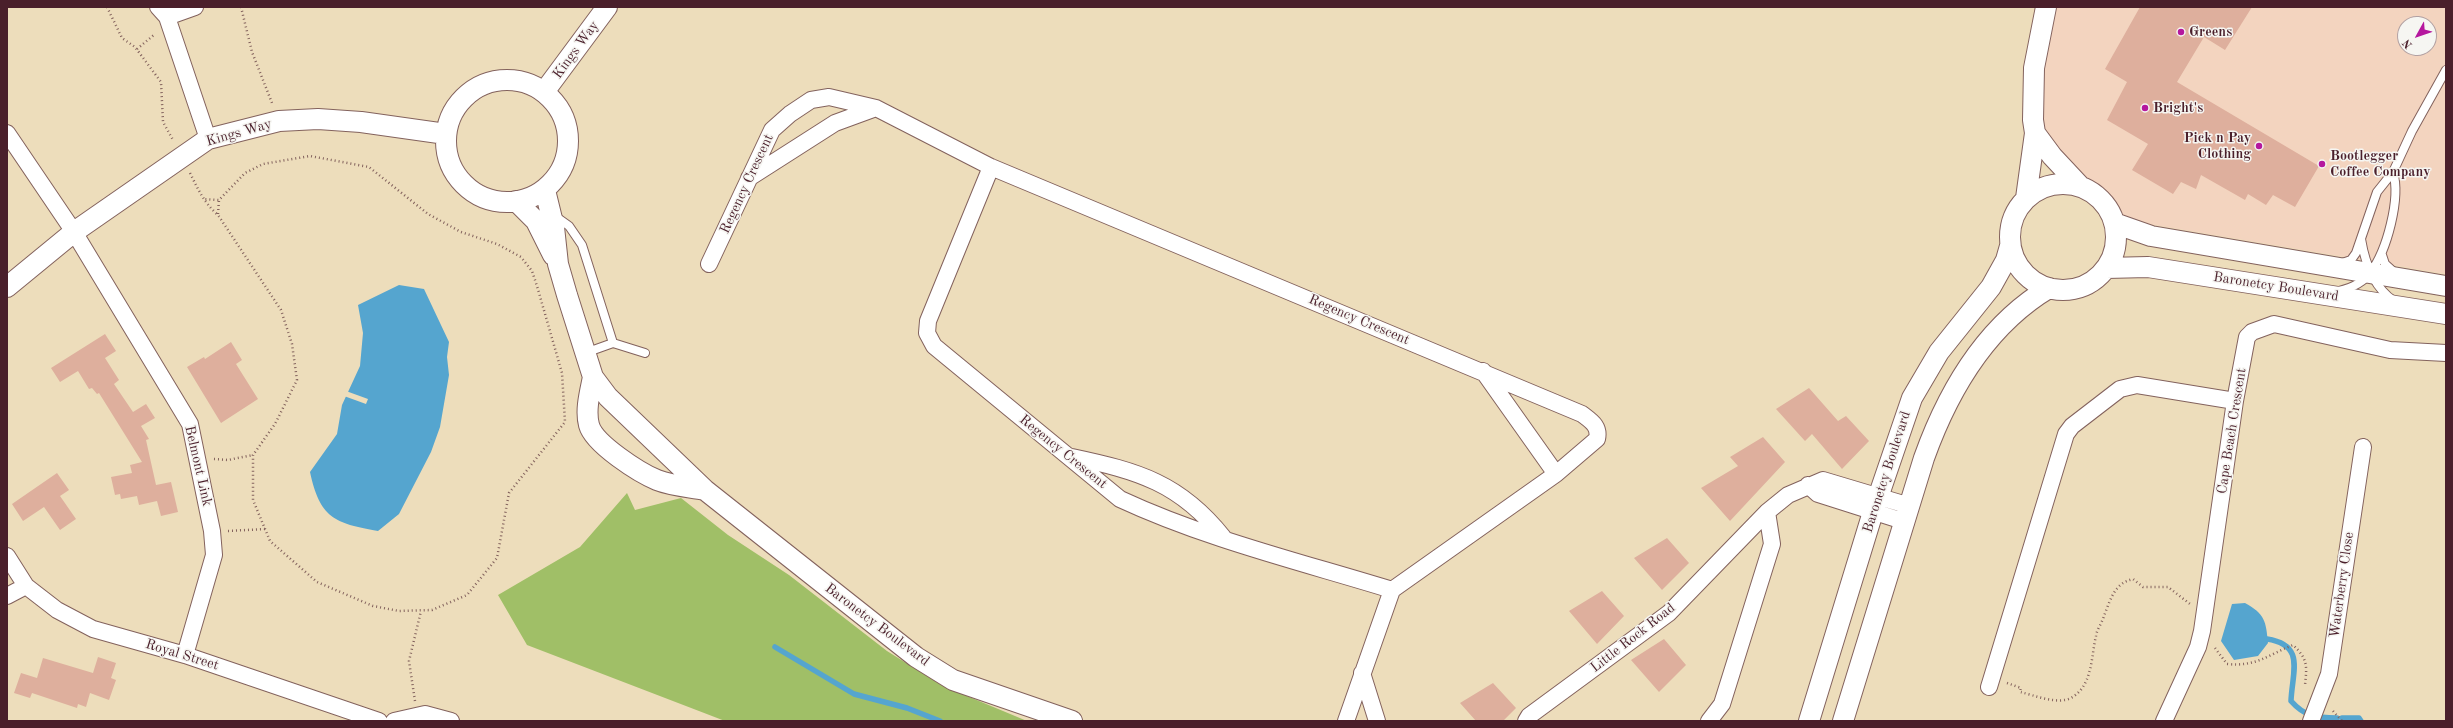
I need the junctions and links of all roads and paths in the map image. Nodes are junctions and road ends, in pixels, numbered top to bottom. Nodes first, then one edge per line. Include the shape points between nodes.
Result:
1 (107, 7) edge
2 (194, 7) edge
3 (241, 7) edge
4 (607, 7) edge
5 (2046, 7) edge
6 (165, 16) edge
7 (137, 49) junction
8 (2446, 70) edge
9 (544, 92) junction
10 (876, 108) junction
11 (279, 121) junction
12 (7, 133) edge
13 (2035, 133) junction
14 (446, 134) junction
15 (208, 139) junction
16 (182, 155) junction
17 (991, 167) junction
18 (2393, 172) junction
19 (748, 178) junction
20 (2081, 187) junction
21 (546, 190) junction
22 (2026, 198) junction
23 (203, 199) junction
24 (219, 200) junction
25 (516, 201) junction
26 (551, 213) junction
27 (218, 215) junction
28 (2114, 223) junction
29 (74, 232) junction
30 (2361, 238) junction
31 (2010, 246) junction
32 (2382, 255) junction
33 (558, 264) junction
34 (709, 264) dead end
35 (2330, 264) junction
36 (2106, 268) junction
37 (2370, 273) junction
38 (2403, 279) junction
39 (2446, 286) edge
40 (7, 287) edge
41 (2049, 288) junction
42 (2324, 294) junction
43 (2403, 306) junction
44 (2446, 314) edge
45 (613, 343) junction
46 (586, 353) junction
47 (645, 353) dead end
48 (2446, 353) edge
49 (1483, 372) junction
50 (593, 377) junction
51 (2235, 401) junction
52 (2363, 447) dead end
53 (253, 455) junction
54 (197, 457) junction
55 (1069, 457) junction
56 (1556, 474) junction
57 (705, 490) junction
58 (1876, 504) junction
59 (1767, 512) junction
60 (1908, 514) junction
61 (265, 529) junction
62 (212, 531) junction
63 (1223, 537) junction
64 (7, 556) edge
65 (26, 586) junction
66 (1392, 590) junction
67 (7, 596) edge
68 (2206, 608) junction
69 (420, 611) junction
70 (2215, 641) dead end
71 (185, 655) junction
72 (1362, 673) junction
73 (1992, 680) joint
74 (1355, 692) junction
75 (2315, 710) edge
76 (417, 715) junction
77 (379, 721) edge
78 (394, 721) edge
79 (451, 721) edge
80 (1072, 721) edge
81 (1346, 721) edge
82 (1358, 721) edge
83 (1377, 721) edge
84 (1526, 721) edge
85 (1709, 721) edge
86 (1809, 721) edge
87 (1844, 721) edge
88 (2164, 721) edge
89 (2342, 721) edge

1 - 7 path via 122,38
2 - 6 street
3 - 11 path via 252,52
4 - 9 street, Kings Way
5 - 13 street via 2034,68 2032,120
6 - 7 path
6 - 15 street
7 - 16 path via 162,82 163,122
8 - 18 lane via 2412,131
9 - 14 street via 525,83 504,80 483,84 465,96 452,113
9 - 21 street via 563,117 568,141 566,159
10 - 17 street, Regency Crescent
10 - 19 street via 834,123
10 - 19 street, Regency Crescent via 829,97 811,100 772,130
11 - 14 street, Kings Way via 318,119 361,122
11 - 15 street, Kings Way
12 - 29 street, Belmont Link
13 - 20 street
13 - 22 street
14 - 25 street via 446,154 455,174 469,190 488,200
15 - 16 street, Kings Way
16 - 23 path
16 - 29 street, Kings Way
17 - 49 street, Regency Crescent
17 - 55 street, Regency Crescent via 928,321 928,332 934,346
18 - 30 lane via 2377,192
18 - 32 lane via 2396,198
19 - 34 street, Regency Crescent
20 - 22 street via 2067,183 2052,184 2038,189
20 - 28 street via 2094,193 2104,203
21 - 25 street
21 - 26 street, Baronetcy Boulevard
22 - 31 street via 2012,220
23 - 24 path
23 - 27 path
24 - 27 path
24 - 69 path via 245,173 263,164 310,156 369,167 428,214 461,232 497,244 521,257 532,271 562,373 565,422 509,493 497,558 467,595 432,610
25 - 33 street, Baronetcy Boulevard via 536,221
26 - 33 street, Baronetcy Boulevard
26 - 45 lane via 570,226 579,240
27 - 53 path via 281,310 292,344 297,380 275,424
28 - 35 street, Baronetcy Boulevard via 2151,236
28 - 36 street via 2115,247
29 - 40 street, Kings Way
29 - 54 street, Belmont Link via 190,424
30 - 35 lane via 2351,260
30 - 37 lane via 2363,254
31 - 41 street via 2015,260 2024,273 2035,282
31 - 58 street, Baronetcy Boulevard via 1994,283 1939,352 1916,389 1907,408
32 - 37 lane
32 - 38 lane via 2385,264
33 - 46 street, Baronetcy Boulevard
35 - 37 street, Baronetcy Boulevard
36 - 41 street via 2093,280 2078,288
36 - 42 street, Baronetcy Boulevard via 2148,267
37 - 38 street, Baronetcy Boulevard
37 - 42 lane via 2351,287
37 - 43 lane via 2380,288
38 - 39 street, Baronetcy Boulevard
41 - 60 street via 2006,321 1957,385 1939,418
42 - 43 street, Baronetcy Boulevard
43 - 44 street, Baronetcy Boulevard
45 - 46 lane
45 - 47 lane
46 - 50 street, Baronetcy Boulevard
48 - 51 street, Cape Beach Crescent via 2390,350 2274,324 2252,332 2247,337
49 - 56 street
49 - 56 street, Regency Crescent via 1582,414 1594,424 1597,439
50 - 57 street, Baronetcy Boulevard via 628,417
50 - 57 street, Baronetcy Boulevard via 588,414 676,484
51 - 68 street, Cape Beach Crescent
51 - 73 street via 2137,386 2120,389 2072,426 2066,434
52 - 75 street, Waterberry Close via 2329,674
53 - 54 path via 228,460
53 - 61 path via 253,500
54 - 62 street, Belmont Link
55 - 63 street, Regency Crescent via 1120,499
55 - 63 street via 1120,468 1153,480 1189,501 1205,514
56 - 66 street, Regency Crescent
57 - 80 street, Baronetcy Boulevard via 916,657 953,680
58 - 59 street, Little Rock Road via 1818,494 1808,485 1788,495
58 - 60 street, Little Rock Road
58 - 86 street, Baronetcy Boulevard
59 - 84 street, Little Rock Road via 1669,613 1529,716
59 - 85 street via 1772,544 1722,704
60 - 87 street
61 - 62 path
61 - 69 path via 270,541 317,582 372,606 399,612
62 - 71 street, Belmont Link via 214,555
63 - 66 street, Regency Crescent
64 - 65 street, Royal Street
65 - 67 street
65 - 71 street, Royal Street via 58,610 93,629
66 - 72 street
68 - 73 path via 2187,603 2168,587 2143,587 2132,579 2127,580 2115,590 2110,600 2096,635 2087,679 2072,698 2059,700 2020,692 2021,688 2006,683 2001,674
68 - 88 street, Cape Beach Crescent via 2198,647
69 - 76 path via 409,661
70 - 75 path via 2215,647 2227,664 2244,666 2262,661 2293,646 2304,655 2307,669 2306,697
71 - 77 street, Royal Street
72 - 74 street
72 - 83 street
74 - 81 street
74 - 82 street
75 - 89 path via 2329,707
76 - 78 street
76 - 79 street via 425,714

